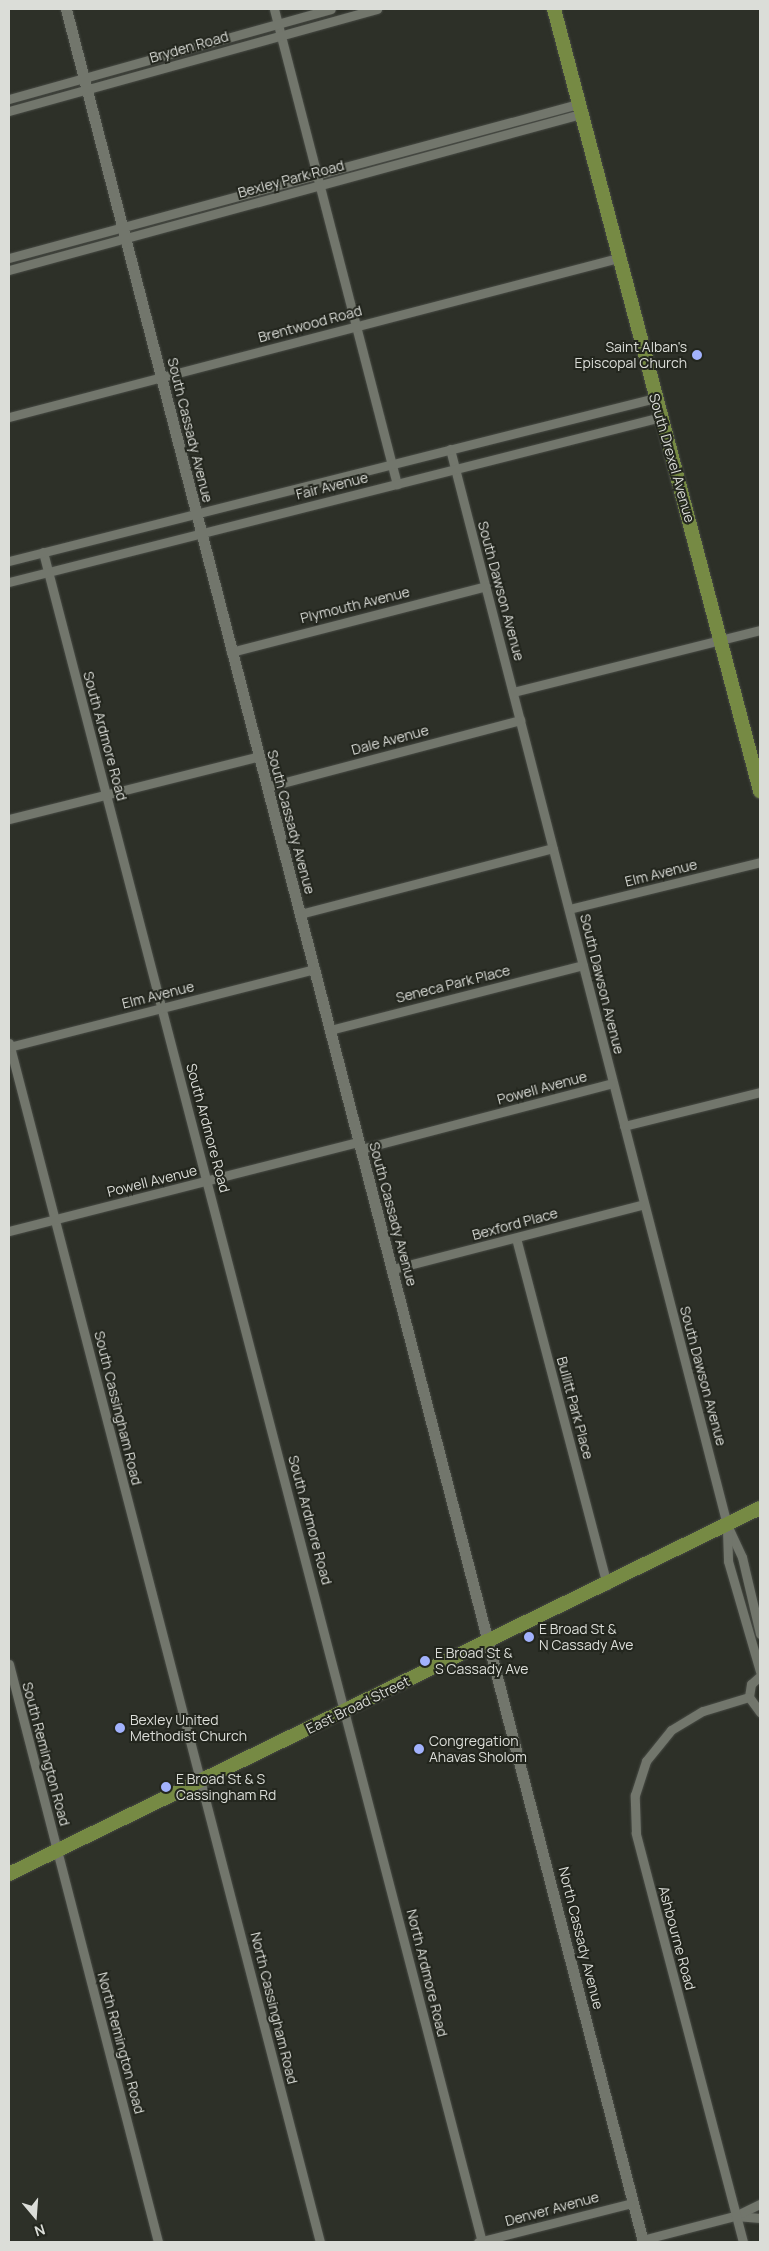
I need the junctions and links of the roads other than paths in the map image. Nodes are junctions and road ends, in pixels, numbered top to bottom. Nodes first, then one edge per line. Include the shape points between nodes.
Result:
1 (66, 9) edge
2 (274, 9) edge
3 (331, 9) edge
4 (377, 9) edge
5 (554, 9) edge
6 (278, 24) junction
7 (281, 36) junction
8 (84, 78) junction
9 (87, 90) junction
10 (9, 99) edge
11 (580, 109) junction
12 (9, 112) edge
13 (317, 174) junction
14 (320, 186) junction
15 (124, 233) junction
16 (9, 258) edge
17 (618, 258) junction
18 (9, 270) edge
19 (355, 326) junction
20 (161, 377) junction
21 (655, 398) junction
22 (9, 417) edge
23 (661, 417) junction
24 (450, 449) junction
25 (392, 464) junction
26 (455, 469) junction
27 (397, 484) junction
28 (195, 514) junction
29 (200, 533) junction
30 (43, 552) junction
31 (9, 561) edge
32 (48, 572) junction
33 (9, 582) edge
34 (486, 586) junction
35 (760, 630) edge
36 (721, 639) junction
37 (231, 652) junction
38 (513, 692) junction
39 (520, 720) junction
40 (259, 756) junction
41 (267, 787) junction
42 (760, 791) edge
43 (106, 795) junction
44 (9, 819) edge
45 (553, 848) junction
46 (760, 862) edge
47 (569, 910) junction
48 (300, 914) junction
49 (583, 965) junction
50 (315, 969) junction
51 (162, 1008) junction
52 (330, 1030) junction
53 (9, 1046) edge
54 (613, 1083) junction
55 (760, 1092) edge
56 (624, 1126) junction
57 (360, 1146) junction
58 (207, 1181) junction
59 (644, 1204) junction
60 (55, 1220) junction
61 (9, 1231) edge
62 (516, 1238) junction
63 (393, 1270) junction
64 (760, 1508) edge
65 (727, 1525) junction
66 (607, 1585) junction
67 (760, 1634) edge
68 (490, 1642) junction
69 (9, 1664) edge
70 (760, 1671) edge
71 (760, 1676) edge
72 (749, 1697) junction
73 (346, 1711) junction
74 (760, 1712) edge
75 (201, 1780) junction
76 (57, 1851) junction
77 (9, 1874) edge
78 (632, 2202) junction
79 (760, 2204) edge
80 (735, 2216) junction
81 (760, 2218) edge
82 (642, 2241) edge
83 (158, 2242) edge
84 (320, 2242) edge
85 (481, 2242) edge
86 (743, 2242) edge

1 - 8 street, South Cassady Avenue
2 - 6 street
3 - 6 street, Bryden Road
4 - 7 street, Bryden Road
5 - 11 main road, South Drexel Avenue
6 - 7 street
6 - 8 street, Bryden Road
7 - 9 street, Bryden Road
7 - 13 street
8 - 9 street, South Cassady Avenue
8 - 10 street, Bryden Road
9 - 12 street, Bryden Road
9 - 15 street, South Cassady Avenue
11 - 13 street, Bexley Park Road
11 - 14 street, Bexley Park Road
11 - 17 main road, South Drexel Avenue
13 - 14 street
13 - 15 street, Bexley Park Road
14 - 15 street, Bexley Park Road
14 - 19 street
15 - 16 street, Bexley Park Road
15 - 18 street, Bexley Park Road
15 - 20 street, South Cassady Avenue
17 - 19 street, Brentwood Road
17 - 21 main road, South Drexel Avenue
19 - 20 street, Brentwood Road
19 - 25 street
20 - 22 street, Brentwood Road
20 - 28 street, South Cassady Avenue
21 - 23 main road, South Drexel Avenue
21 - 24 street, Fair Avenue
23 - 26 street, Fair Avenue
23 - 36 main road, South Drexel Avenue
24 - 25 street, Fair Avenue
24 - 26 street, South Dawson Avenue
25 - 27 street
25 - 28 street, Fair Avenue
26 - 27 street, Fair Avenue
26 - 34 street, South Dawson Avenue
27 - 29 street, Fair Avenue
28 - 29 street, South Cassady Avenue
28 - 30 street, Fair Avenue
29 - 32 street, Fair Avenue
29 - 37 street, South Cassady Avenue
30 - 31 street, Fair Avenue
30 - 32 street, South Ardmore Road
32 - 33 street, Fair Avenue
32 - 43 street, South Ardmore Road
34 - 37 street, Plymouth Avenue
34 - 38 street, South Dawson Avenue
35 - 36 street
36 - 38 street
36 - 42 main road, South Drexel Avenue
37 - 40 street, South Cassady Avenue
38 - 39 street, South Dawson Avenue
39 - 41 street, Dale Avenue
39 - 45 street, South Dawson Avenue
40 - 41 street, South Cassady Avenue
40 - 43 street
41 - 48 street, South Cassady Avenue
43 - 44 street
43 - 51 street, South Ardmore Road
45 - 47 street, South Dawson Avenue
45 - 48 street
46 - 47 street, Elm Avenue
47 - 49 street, South Dawson Avenue
48 - 50 street, South Cassady Avenue
49 - 52 street, Seneca Park Place
49 - 54 street, South Dawson Avenue
50 - 51 street, Elm Avenue
50 - 52 street, South Cassady Avenue
51 - 53 street, Elm Avenue
51 - 58 street, South Ardmore Road
52 - 57 street, South Cassady Avenue
53 - 60 street, South Cassingham Road
54 - 56 street, South Dawson Avenue
54 - 57 street, Powell Avenue
55 - 56 street
56 - 59 street, South Dawson Avenue
57 - 58 street, Powell Avenue
57 - 63 street, South Cassady Avenue
58 - 60 street, Powell Avenue
58 - 73 street, South Ardmore Road
59 - 62 street, Bexford Place
59 - 65 street, South Dawson Avenue
60 - 61 street, Powell Avenue
60 - 75 street, South Cassingham Road
62 - 63 street, Bexford Place
62 - 66 street, Bullitt Park Place
63 - 68 street, South Cassady Avenue
64 - 65 main road, East Broad Street
65 - 66 main road, East Broad Street
65 - 67 street via 742,1558
65 - 70 street via 728,1561
66 - 68 main road, East Broad Street
68 - 73 main road, East Broad Street
68 - 78 street, North Cassady Avenue
69 - 76 street, South Remington Road
71 - 72 street via 751,1684
72 - 74 street
72 - 80 street, Ashbourne Road via 703,1711 671,1730 646,1761 635,1795 636,1833
73 - 75 main road, East Broad Street
73 - 85 street, North Ardmore Road
75 - 76 main road, East Broad Street
75 - 84 street, North Cassingham Road
76 - 77 main road, East Broad Street
76 - 83 street, North Remington Road
78 - 82 street, North Cassady Avenue
78 - 85 street, Denver Avenue
79 - 80 street
80 - 81 street
80 - 82 street
80 - 86 street, Ashbourne Road

